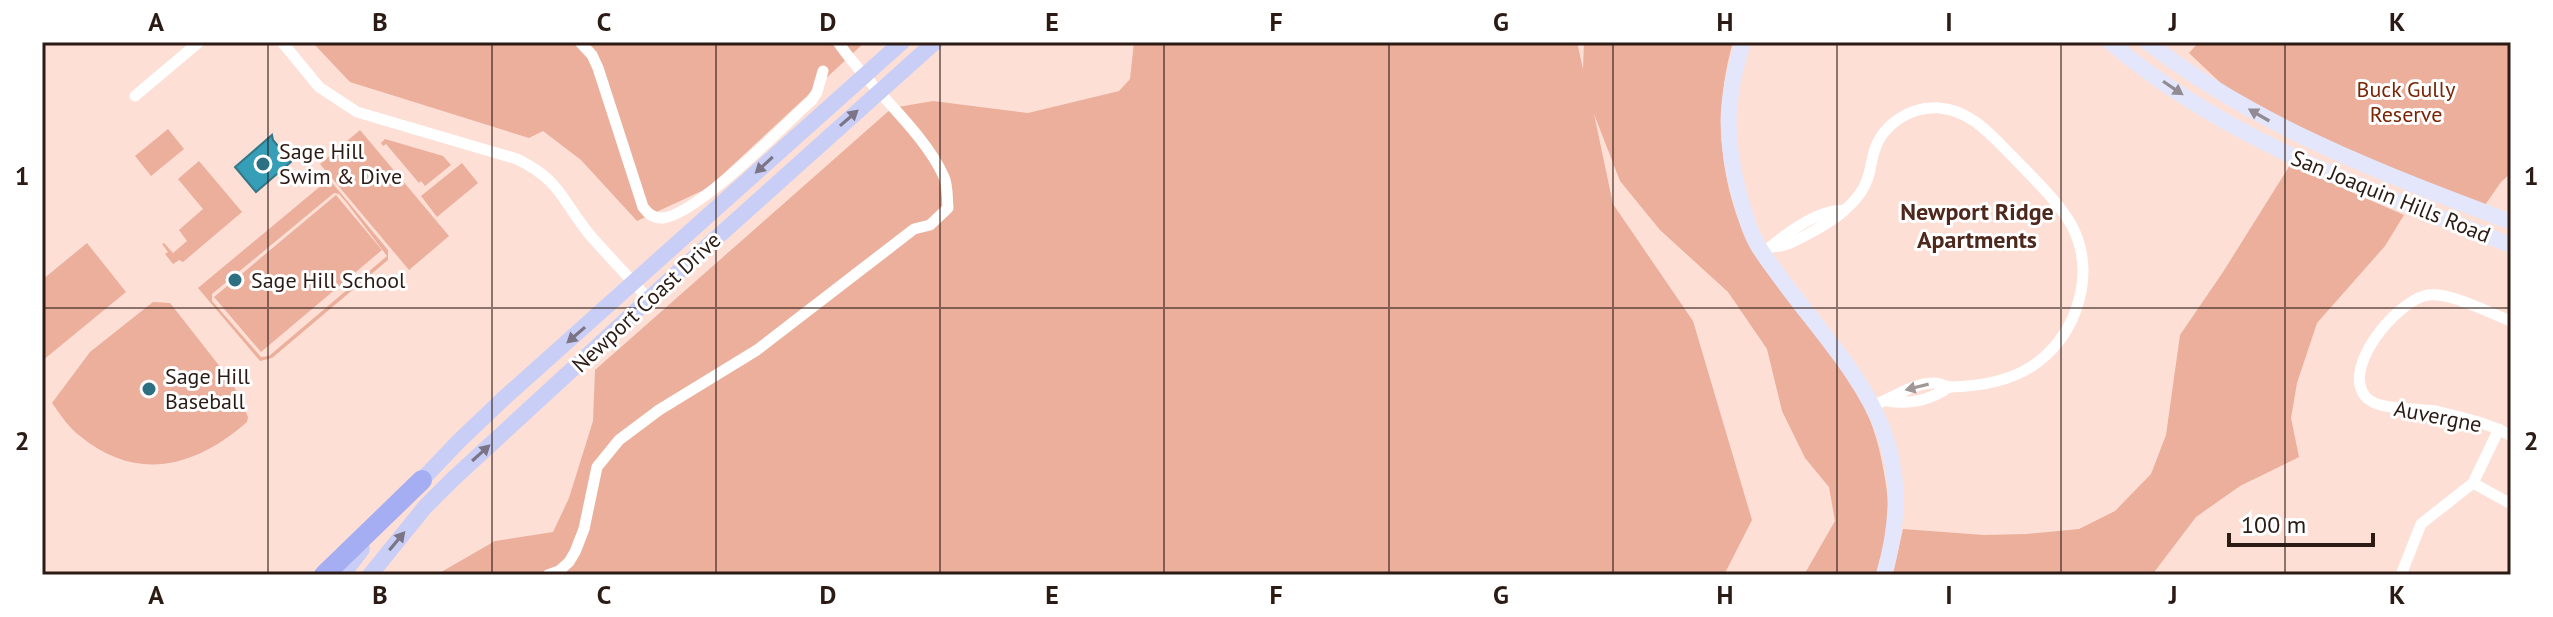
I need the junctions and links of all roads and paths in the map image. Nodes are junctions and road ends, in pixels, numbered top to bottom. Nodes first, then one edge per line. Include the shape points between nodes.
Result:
1 (199, 42) edge
2 (282, 42) edge
3 (580, 42) edge
4 (838, 42) edge
5 (902, 42) edge
6 (935, 42) edge
7 (1743, 42) edge
8 (2110, 42) edge
9 (2147, 42) edge
10 (823, 71) dead end
11 (863, 76) junction
12 (878, 92) junction
13 (135, 96) dead end
14 (2511, 222) edge
15 (2511, 245) edge
16 (1766, 250) junction
17 (634, 283) junction
18 (649, 300) junction
19 (2511, 321) edge
20 (1880, 403) junction
21 (2499, 429) junction
22 (2511, 436) edge
23 (422, 480) junction
24 (2473, 483) junction
25 (2511, 504) edge
26 (324, 575) edge
27 (342, 575) edge
28 (370, 575) edge
29 (548, 575) edge
30 (1884, 575) edge
31 (2401, 575) edge

1 - 13 street
2 - 17 street via 319,87 357,112 534,167 552,181 582,225
3 - 10 street via 598,68 643,207 656,218 680,212 708,193 812,100
4 - 11 street
5 - 11 main road, Newport Coast Drive
6 - 12 main road, Newport Coast Drive
7 - 16 main road via 1730,92 1728,143 1743,209 1755,241
8 -> 15 main road, San Joaquin Hills Road via 2169,86 2273,147 2393,201
14 -> 9 main road, San Joaquin Hills Road via 2281,128
11 - 12 street
11 -> 17 main road, Newport Coast Drive
18 -> 12 main road, Newport Coast Drive
12 - 29 street via 933,158 946,180 948,208 757,350 619,440 597,467 575,552 559,571
16 - 20 main road
16 - 20 street via 1806,223 1844,210 1867,181 1882,135 1905,115 1928,108 1949,109 1974,120 2072,227 2082,256 2082,286 2071,320 2049,352 2023,371 1981,385 1934,383 1898,392
17 - 18 street
17 -> 23 main road, Newport Coast Drive via 502,400
28 -> 18 main road, Newport Coast Drive via 453,479
19 - 21 street, Auvergne via 2449,297 2426,295 2404,306 2371,343 2359,380 2374,403 2433,411
20 - 30 main road via 1895,478 1896,514
21 - 22 street, Auvergne
21 - 24 street
23 - 26 highway
23 - 27 main road, Newport Coast Drive
24 - 25 street
24 - 31 street via 2421,524

